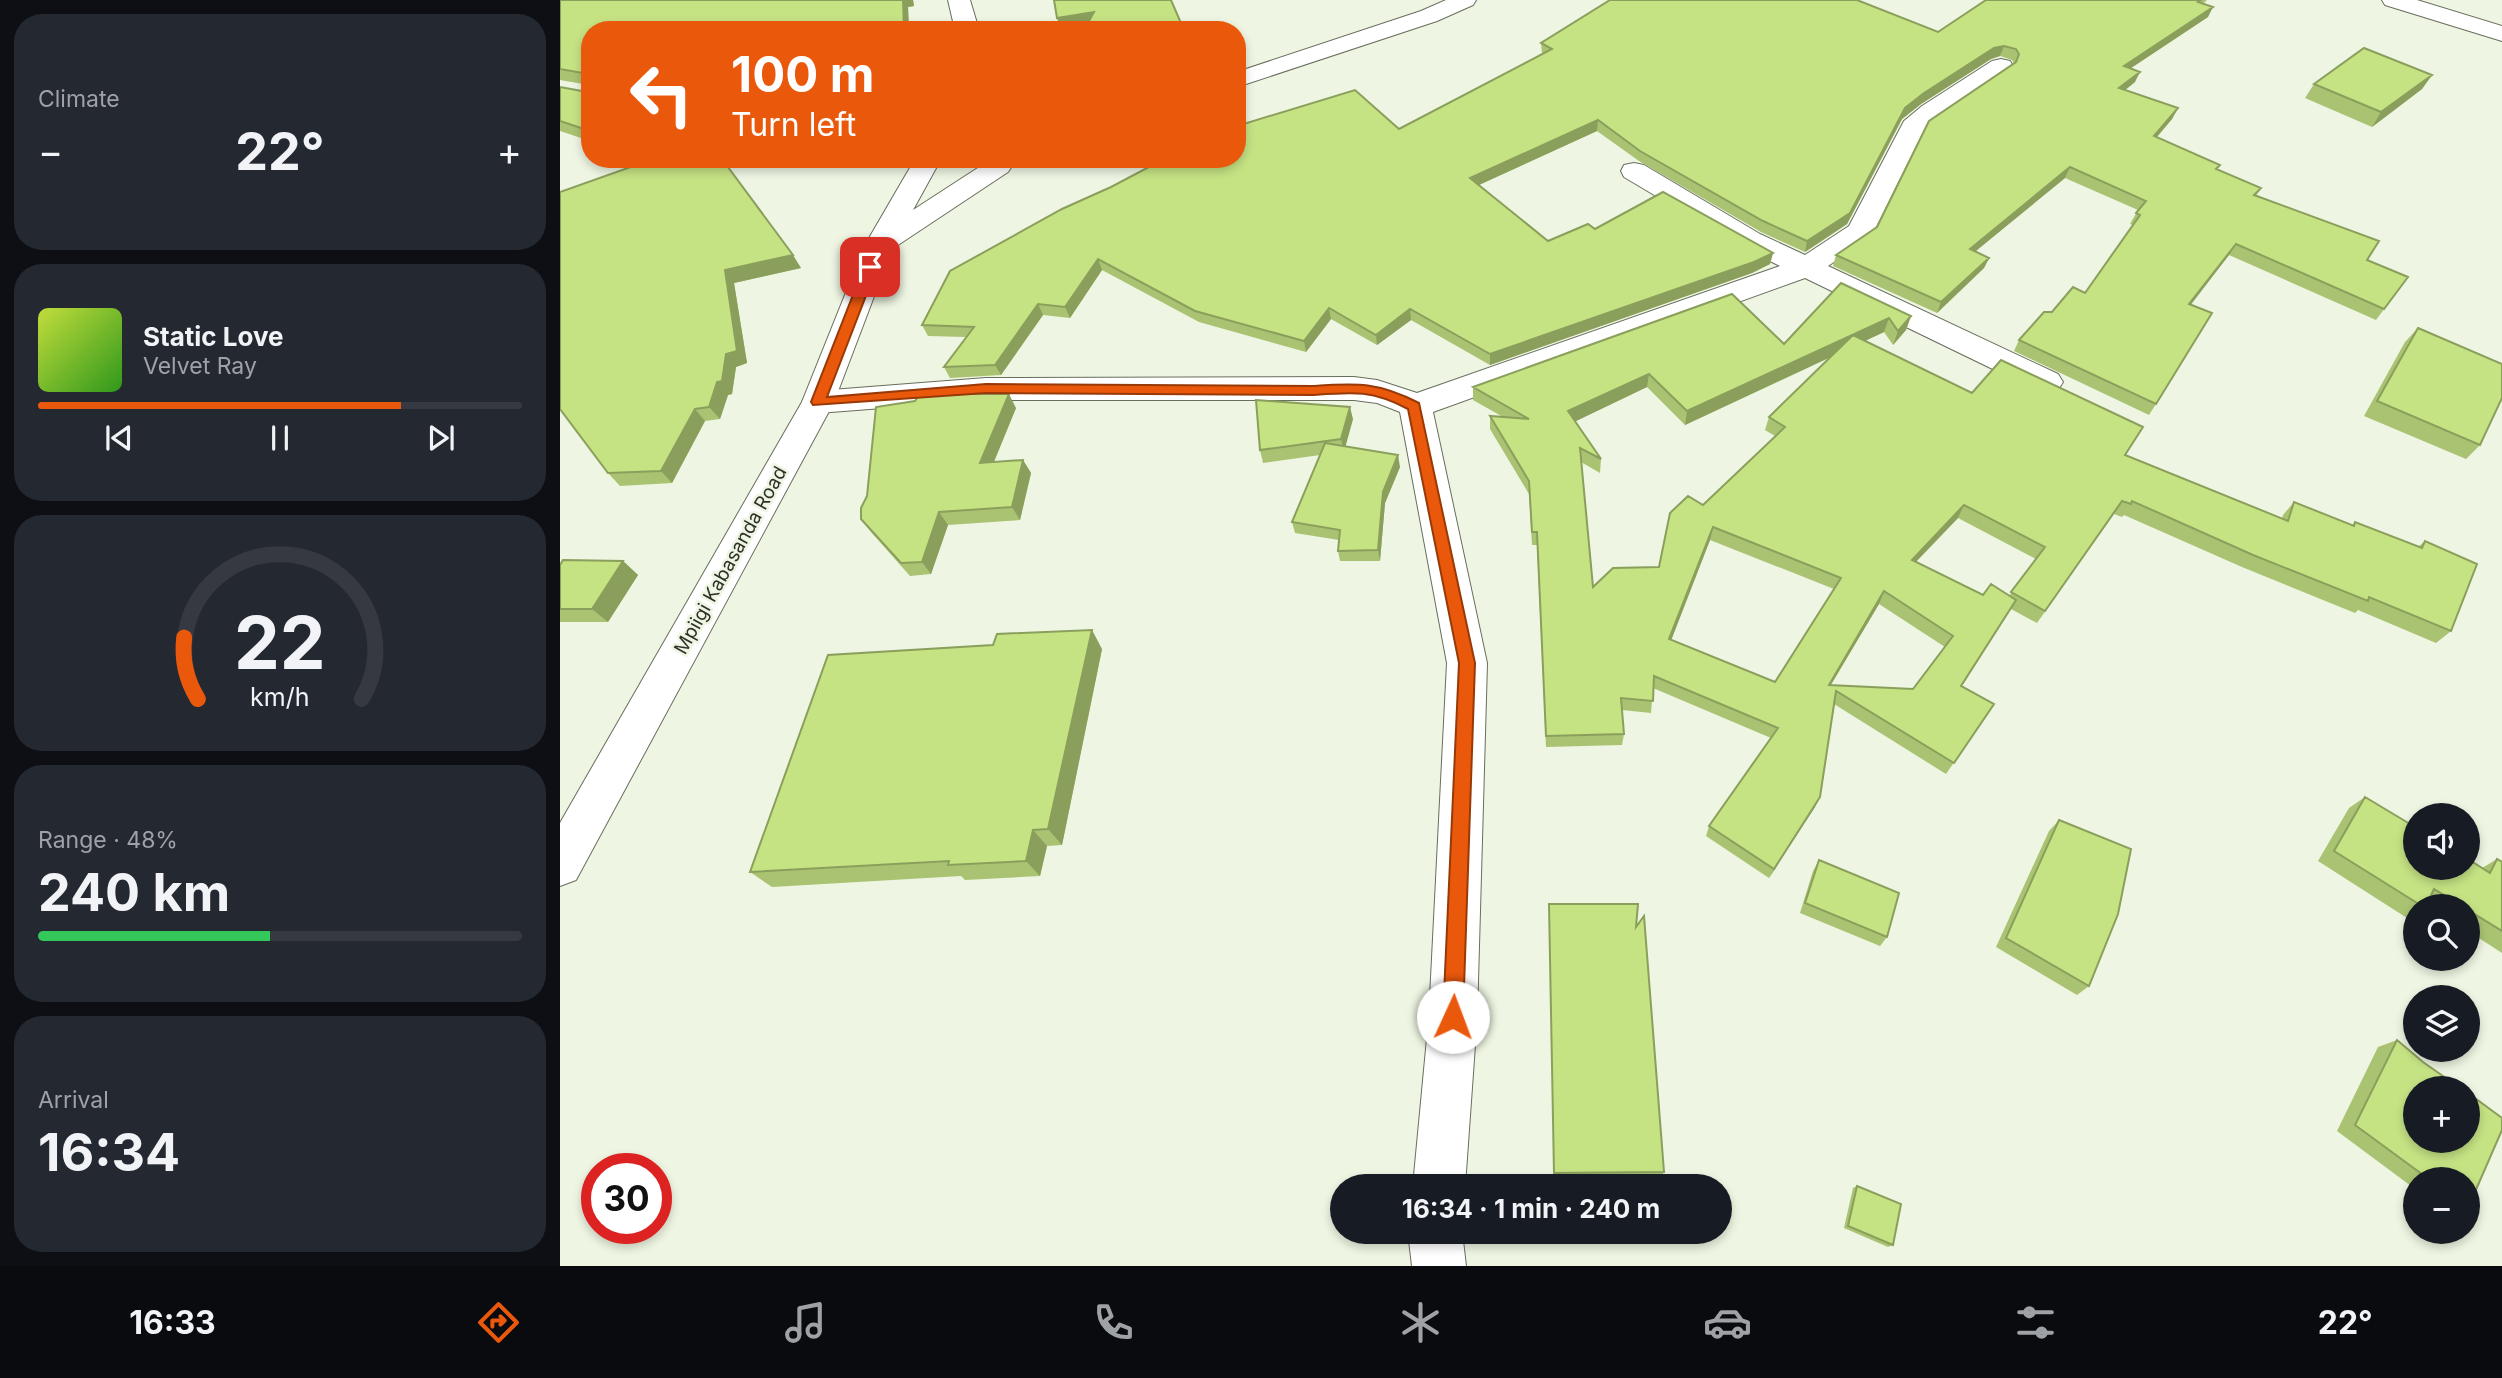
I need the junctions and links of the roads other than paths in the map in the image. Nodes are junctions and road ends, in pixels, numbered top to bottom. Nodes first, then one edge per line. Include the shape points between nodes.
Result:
1 (959, 0) edge
2 (1465, 0) edge
3 (2393, 0) edge
4 (965, 21) edge
5 (2502, 34) edge
6 (2001, 66) edge
7 (1246, 77) edge
8 (923, 168) edge
9 (1004, 168) edge
10 (1634, 171) dead end
11 (879, 245) junction
12 (1806, 267) junction
13 (2078, 397) edge
14 (818, 402) junction
15 (1415, 406) junction
16 (560, 865) edge
17 (1440, 1174) edge
18 (1436, 1244) edge
19 (1439, 1266) edge

1 - 4 street
2 - 7 street
3 - 5 street
6 - 12 street via 1913,126 1861,231
8 - 11 street, Mpiigi Kabasanda Road
9 - 11 street
10 - 12 street via 1750,240
11 - 14 street, Mpiigi Kabasanda Road
12 - 13 street
12 - 15 street
14 - 15 street via 986,389 1354,387 1387,392
14 - 16 street, Mpiigi Kabasanda Road
15 - 17 street via 1467,663 1453,1017
18 - 19 street

